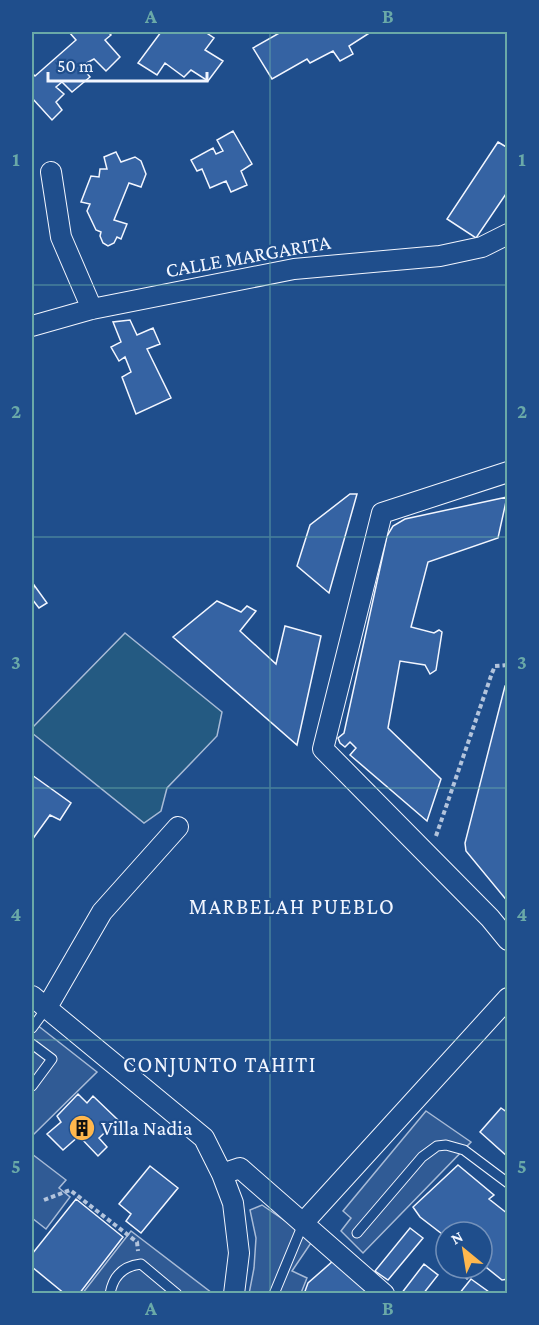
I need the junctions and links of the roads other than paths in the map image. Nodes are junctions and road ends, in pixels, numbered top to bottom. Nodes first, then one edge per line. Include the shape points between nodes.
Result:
1 (51, 172) dead end
2 (507, 234) edge
3 (92, 309) junction
4 (32, 326) edge
5 (507, 472) edge
6 (178, 827) dead end
7 (507, 940) edge
8 (507, 998) edge
9 (39, 1002) edge
10 (32, 1028) edge
11 (32, 1044) edge
12 (32, 1086) edge
13 (222, 1174) junction
14 (507, 1183) edge
15 (303, 1223) junction
16 (357, 1233) dead end
17 (110, 1293) edge
18 (177, 1293) edge
19 (234, 1293) edge
20 (274, 1293) edge
21 (384, 1293) edge

1 - 3 street via 61,237
2 - 3 street, CALLE MARGARITA via 483,246 440,256 294,269
3 - 4 street, CALLE MARGARITA
5 - 7 street via 382,513 323,749 490,918
6 - 9 street via 102,912
8 - 15 street
9 - 10 lane
9 - 13 street via 204,1138
11 - 12 lane via 52,1059
13 - 15 street via 240,1167
13 - 19 street via 232,1203 238,1253
14 - 16 lane via 464,1150 437,1146 422,1157
15 - 20 lane
15 - 21 street
17 - 18 lane via 117,1275 141,1263

